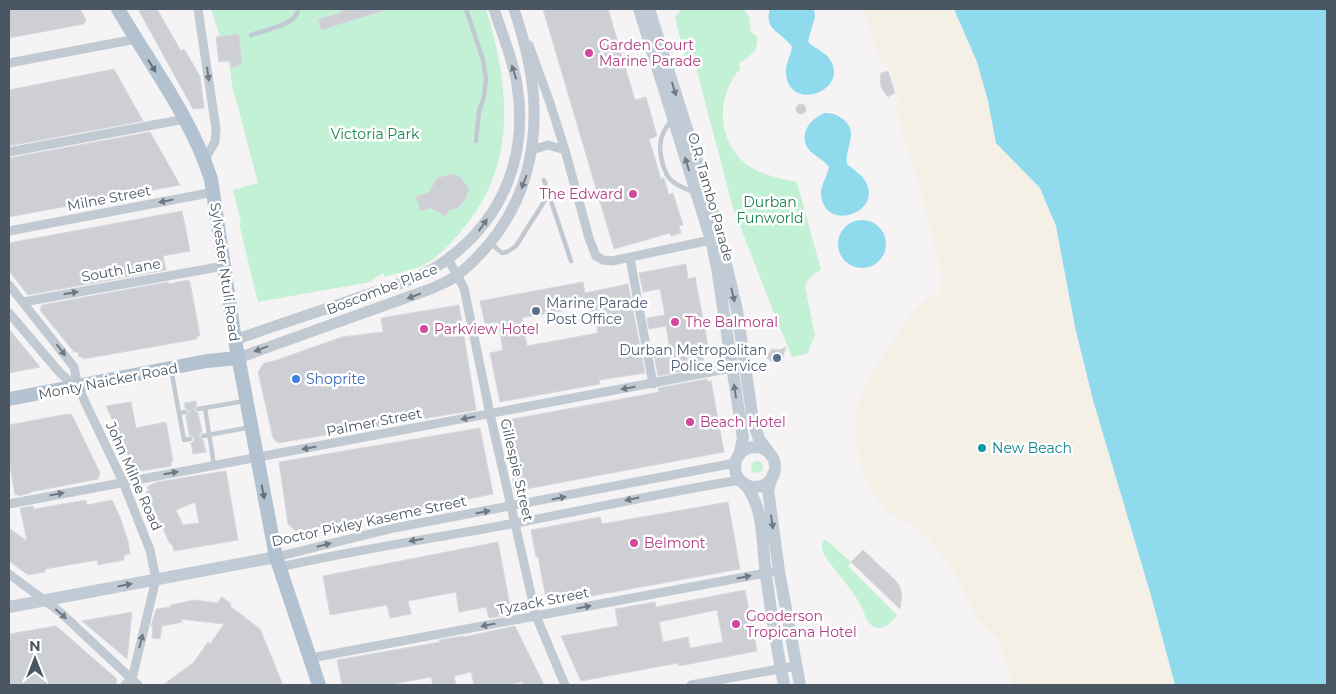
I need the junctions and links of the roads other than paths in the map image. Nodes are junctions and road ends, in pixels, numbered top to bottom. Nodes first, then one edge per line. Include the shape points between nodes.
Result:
1 (118, 9) edge
2 (198, 9) edge
3 (298, 9) edge
4 (466, 9) edge
5 (494, 9) edge
6 (514, 9) edge
7 (638, 9) edge
8 (649, 9) edge
9 (521, 31) junction
10 (251, 35) dead end
11 (136, 39) junction
12 (9, 63) edge
13 (673, 118) junction
14 (185, 119) junction
15 (558, 129) junction
16 (476, 140) dead end
17 (548, 145) junction
18 (532, 150) junction
19 (565, 150) junction
20 (9, 152) edge
21 (205, 160) junction
22 (544, 180) dead end
23 (214, 192) junction
24 (696, 193) junction
25 (549, 194) junction
26 (9, 231) edge
27 (715, 240) junction
28 (491, 242) junction
29 (630, 258) junction
30 (448, 259) junction
31 (572, 261) dead end
32 (224, 266) junction
33 (458, 275) junction
34 (9, 285) edge
35 (23, 302) junction
36 (324, 310) junction
37 (371, 310) junction
38 (9, 313) edge
39 (235, 340) junction
40 (238, 358) junction
41 (207, 361) junction
42 (745, 366) junction
43 (171, 368) junction
44 (732, 368) junction
45 (654, 384) junction
46 (78, 387) junction
47 (9, 400) edge
48 (246, 401) junction
49 (204, 408) junction
50 (198, 409) dead end
51 (185, 412) dead end
52 (179, 413) junction
53 (490, 414) junction
54 (251, 427) junction
55 (209, 435) junction
56 (203, 436) dead end
57 (190, 439) dead end
58 (768, 451) junction
59 (256, 458) junction
60 (737, 459) junction
61 (214, 465) junction
62 (773, 474) junction
63 (742, 481) junction
64 (124, 482) junction
65 (9, 504) edge
66 (512, 507) junction
67 (516, 523) junction
68 (278, 562) junction
69 (779, 571) junction
70 (765, 573) junction
71 (9, 574) edge
72 (156, 580) junction
73 (44, 600) junction
74 (9, 607) edge
75 (536, 616) junction
76 (312, 658) junction
77 (796, 666) junction
78 (781, 669) junction
79 (132, 683) edge
80 (319, 685) edge
81 (565, 685) edge
82 (691, 685) edge
83 (784, 685) edge
84 (800, 685) edge

1 - 11 main road, Sylvester Ntuli Road
2 -> 21 street via 216,129 215,142
3 - 10 lane via 298,15 290,22
4 - 16 lane via 486,79
30 -> 5 street, Boscombe Place via 478,232 493,210 504,192 517,153 520,121 517,82
6 - 9 street, Boscombe Place
7 - 13 main road, O.R. Tambo Parade
8 -> 27 main road, O.R. Tambo Parade
9 - 15 street via 537,64
9 - 18 street, Boscombe Place via 533,86
11 - 12 street
11 -> 14 main road, Sylvester Ntuli Road
24 -> 13 main road, O.R. Tambo Parade
13 - 24 lane via 664,129 660,142 666,175 675,184
14 - 20 street
14 - 21 main road, Sylvester Ntuli Road
15 - 17 street
15 - 19 street
17 - 18 street
17 - 19 street
18 -> 28 street, Boscombe Place via 526,179 505,222
19 - 29 street via 596,256 612,261
21 - 23 main road, Sylvester Ntuli Road
22 - 25 lane
23 -> 26 street, Milne Street
23 - 32 main road, Sylvester Ntuli Road
24 - 27 main road, O.R. Tambo Parade
25 - 28 lane via 516,246 502,253
25 - 31 lane
27 - 29 street
27 -> 42 main road, O.R. Tambo Parade via 737,310
27 - 44 main road, O.R. Tambo Parade
28 - 33 street, Boscombe Place
29 - 45 street
30 - 33 street, Gillespie Street
30 - 36 street, Boscombe Place via 399,284
35 -> 32 street, South Lane
32 - 39 main road, Sylvester Ntuli Road
33 -> 37 street, Boscombe Place via 433,288
33 - 53 street, Gillespie Street via 464,288
34 - 35 street, John Milne Road
35 -> 46 street, John Milne Road via 74,367
36 - 37 street via 336,314
36 - 39 street, Boscombe Place
37 -> 40 street, Boscombe Place
38 - 46 street, John Milne Road via 61,374
39 - 40 main road, Sylvester Ntuli Road
39 - 41 main road, Monty Naicker Road
40 - 41 main road, Monty Naicker Road
40 - 48 main road, Sylvester Ntuli Road
41 - 43 main road, Monty Naicker Road
42 - 44 street, Palmer Street
42 - 58 main road, O.R. Tambo Parade via 753,421 759,439
43 - 46 main road, Monty Naicker Road
43 - 52 lane
44 - 45 street, Palmer Street
60 -> 44 main road, O.R. Tambo Parade via 743,438
45 -> 53 street, Palmer Street
46 - 47 main road, Monty Naicker Road
46 - 64 street, John Milne Road
48 - 49 lane
48 - 54 main road, Sylvester Ntuli Road
49 - 50 lane
49 - 55 lane
51 - 52 lane
52 - 57 lane via 184,440
53 -> 59 street, Palmer Street
53 - 66 street, Gillespie Street
54 - 55 lane
54 - 59 main road, Sylvester Ntuli Road
55 - 56 lane
55 - 61 lane
58 - 60 main road via 751,447
58 - 62 main road, O.R. Tambo Parade via 774,459
59 - 61 street, Palmer Street
59 -> 68 main road, Sylvester Ntuli Road
60 - 63 main road, O.R. Tambo Parade via 736,470
66 -> 60 street, Doctor Pixley Kaseme Street
64 -> 61 street, Palmer Street
62 - 63 main road via 759,486
62 -> 69 main road, O.R. Tambo Parade via 768,490
63 -> 67 street, Doctor Pixley Kaseme Street
63 - 70 main road, O.R. Tambo Parade via 753,494 758,508
65 -> 64 street, Palmer Street
64 - 72 street, John Milne Road via 150,550
66 - 67 street, Gillespie Street
68 -> 66 street, Doctor Pixley Kaseme Street via 394,528
67 -> 68 street, Doctor Pixley Kaseme Street
67 - 75 street, Gillespie Street
68 - 72 main road, Doctor Pixley Kaseme Street
68 - 76 main road, Sylvester Ntuli Road
69 - 70 street, Tyzack Street
69 - 77 main road, O.R. Tambo Parade
75 -> 70 street, Tyzack Street
70 - 78 main road, O.R. Tambo Parade
71 - 73 street
73 -> 72 main road, Doctor Pixley Kaseme Street
79 -> 72 street
73 - 74 main road, Doctor Pixley Kaseme Street
73 -> 79 street
75 -> 76 street, Tyzack Street
75 - 81 street, Gillespie Street
76 - 80 main road, Sylvester Ntuli Road
77 - 78 street
77 - 84 main road, O.R. Tambo Parade
78 - 82 street
78 - 83 main road, O.R. Tambo Parade

